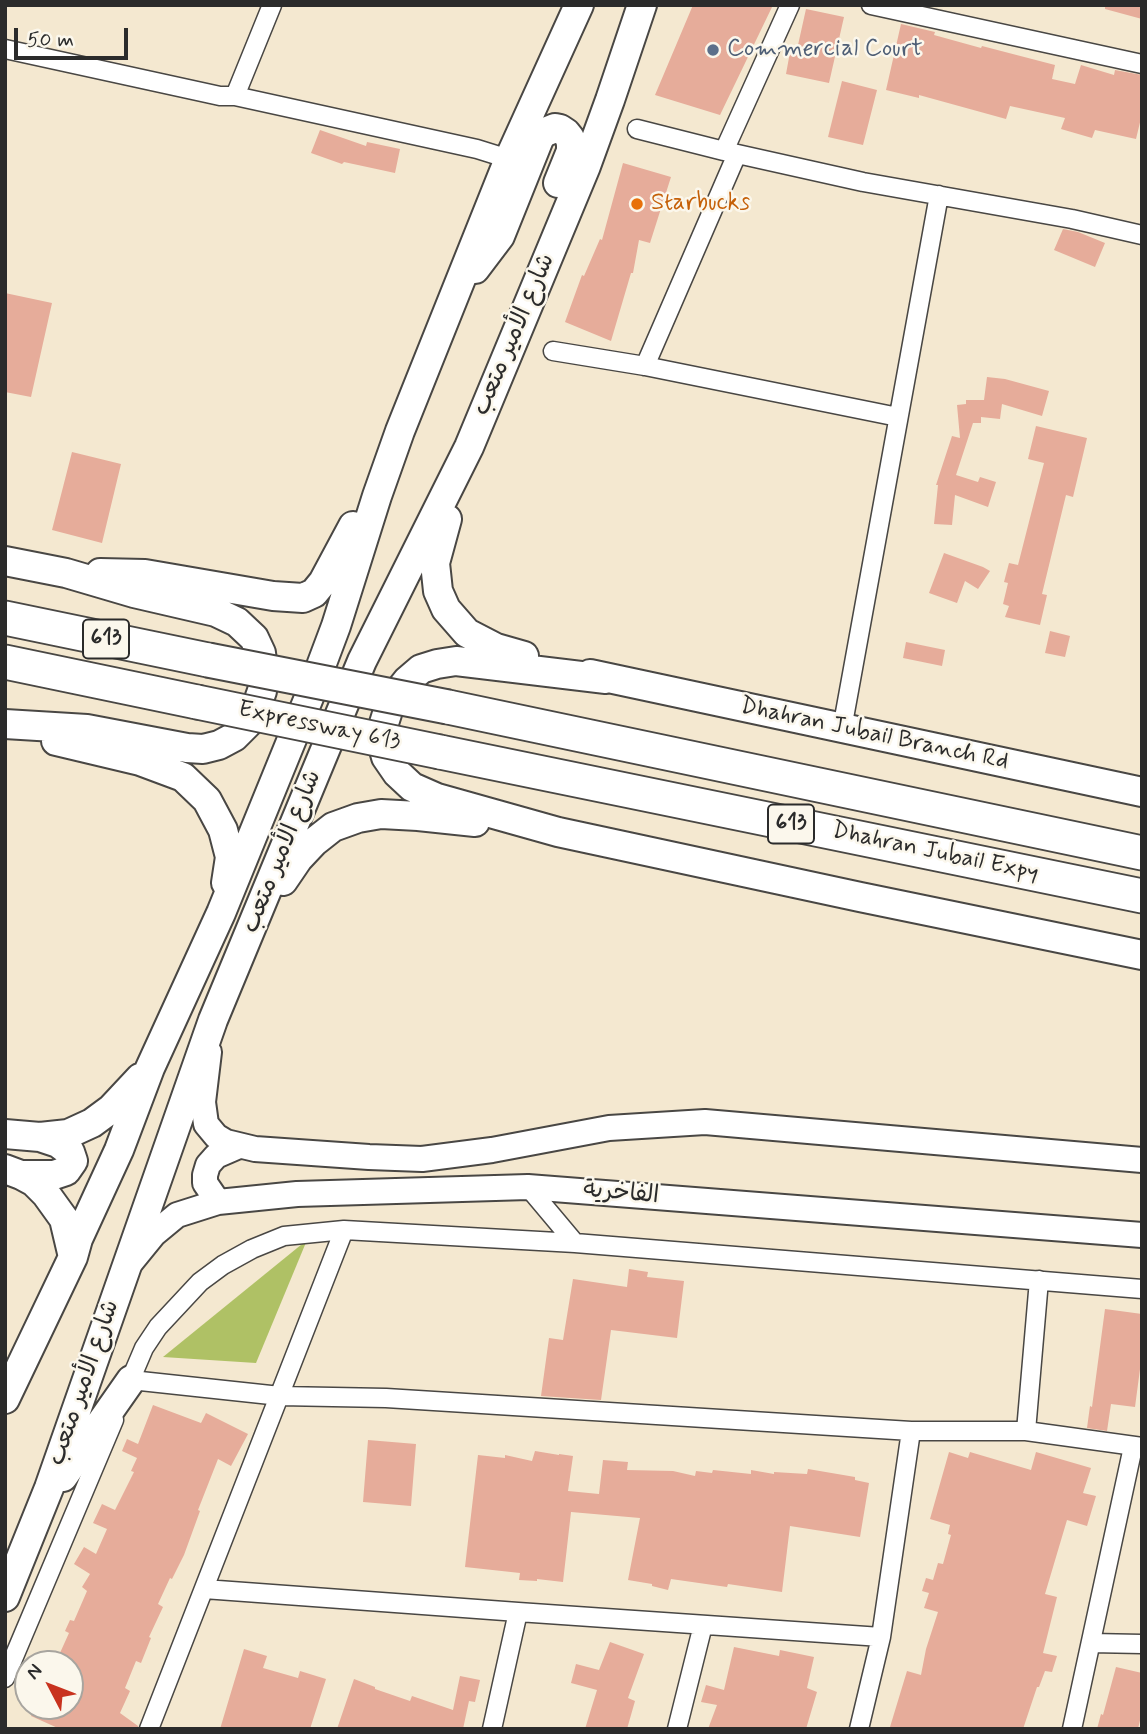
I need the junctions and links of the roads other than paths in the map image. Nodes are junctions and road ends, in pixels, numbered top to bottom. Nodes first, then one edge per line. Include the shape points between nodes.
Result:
1 (272, 5) edge
2 (564, 5) edge
3 (579, 5) edge
4 (642, 5) edge
5 (656, 5) edge
6 (790, 5) edge
7 (871, 5) edge
8 (5, 49) edge
9 (1142, 64) edge
10 (235, 96) junction
11 (637, 129) dead end
12 (731, 152) junction
13 (511, 154) junction
14 (586, 166) junction
15 (939, 195) junction
16 (1142, 235) edge
17 (454, 296) junction
18 (517, 330) junction
19 (553, 351) dead end
20 (645, 366) junction
21 (898, 417) junction
22 (400, 431) junction
23 (469, 447) junction
24 (5, 561) edge
25 (66, 573) junction
26 (5, 618) edge
27 (5, 662) edge
28 (606, 679) junction
29 (448, 707) joint
30 (5, 726) edge
31 (842, 729) junction
32 (440, 752) joint
33 (1142, 792) edge
34 (558, 832) junction
35 (1142, 853) edge
36 (1142, 896) edge
37 (221, 913) junction
38 (255, 921) junction
39 (1142, 955) edge
40 (213, 1020) junction
41 (150, 1069) junction
42 (5, 1133) edge
43 (40, 1137) junction
44 (239, 1146) junction
45 (1142, 1160) edge
46 (13, 1172) edge
47 (528, 1186) junction
48 (218, 1202) junction
49 (344, 1230) junction
50 (1142, 1235) edge
51 (575, 1243) junction
52 (73, 1257) junction
53 (124, 1270) junction
54 (1039, 1280) junction
55 (1142, 1289) edge
56 (131, 1380) junction
57 (281, 1396) junction
58 (6, 1397) edge
59 (911, 1431) junction
60 (1026, 1431) junction
61 (1137, 1447) edge
62 (39, 1511) junction
63 (204, 1589) junction
64 (5, 1597) edge
65 (518, 1612) junction
66 (704, 1625) junction
67 (881, 1637) junction
68 (1091, 1643) junction
69 (1142, 1644) edge
70 (5, 1678) edge
71 (149, 1729) edge
72 (492, 1729) edge
73 (677, 1729) edge
74 (859, 1729) edge
75 (1072, 1729) edge

1 - 10 street
2 - 13 street
3 - 13 main road, شارع الأمير متعب
4 - 14 main road, شارع الأمير متعب
5 - 14 street
6 - 12 street
7 - 9 street
8 - 10 street
10 - 13 street
11 - 12 street
12 - 15 street
12 - 20 street
13 - 17 main road, شارع الأمير متعب
14 - 18 main road, شارع الأمير متعب
15 - 16 street
15 - 21 street
17 - 18 main road via 500,236 539,139 550,129 560,129 570,138 571,151 533,244
17 - 22 main road, شارع الأمير متعب
18 - 23 main road, شارع الأمير متعب
19 - 20 street
20 - 21 street
21 - 31 street
22 - 25 main road via 334,565 314,593 303,598 145,574
22 - 37 main road, شارع الأمير متعب via 336,626
23 - 28 main road via 435,563 438,591 446,609 467,633 496,648
23 - 38 main road, شارع الأمير متعب via 362,661
24 - 25 main road
25 - 30 main road via 216,612 237,622 254,638 261,653 264,676 257,705 234,737 203,749 87,729
26 - 29 highway, Expressway 613 / 613, bridge
27 - 32 highway, Expressway 613 / 613, bridge
28 - 31 main road, Dhahran Jubail Branch Rd
28 - 34 main road via 456,661 437,664 421,669 407,681 384,718 380,736 386,757 412,787
29 - 35 highway, Dhahran Jubail Expy / 613
30 - 37 main road via 140,761 183,778 207,800 223,830 230,857
31 - 33 main road, Dhahran Jubail Branch Rd
32 - 36 highway, Dhahran Jubail Expy / 613
34 - 38 main road via 406,815 358,818 333,827 314,842
34 - 39 main road
37 - 41 main road, شارع الأمير متعب
38 - 40 main road, شارع الأمير متعب
40 - 44 street via 203,1102 206,1124 216,1136
40 - 53 main road, شارع الأمير متعب
41 - 43 main road via 92,1123 68,1134
41 - 52 main road, شارع الأمير متعب
42 - 43 main road
43 - 46 main road via 70,1152 73,1161 66,1171 54,1175
44 - 45 street via 422,1159 609,1128 705,1122
44 - 48 street via 208,1165 205,1183
46 - 52 main road via 34,1182 64,1219
47 - 48 street, الفاخرية via 297,1194
47 - 50 street, الفاخرية
47 - 51 street
48 - 53 street, الفاخرية via 177,1215
49 - 51 street
49 - 56 street via 284,1236 223,1265 200,1282 158,1327
49 - 57 street
51 - 54 street
52 - 58 main road, شارع الأمير متعب
53 - 62 main road, شارع الأمير متعب
54 - 55 street
54 - 60 street
56 - 57 street
56 - 62 main road
56 - 70 street
57 - 59 street via 386,1398
57 - 63 street
59 - 60 street
59 - 67 street
60 - 61 street
61 - 68 street
62 - 64 main road, شارع الأمير متعب
63 - 65 street
63 - 71 street
65 - 66 street
65 - 72 street
66 - 67 street
66 - 73 street
67 - 74 street
68 - 69 street
68 - 75 street

